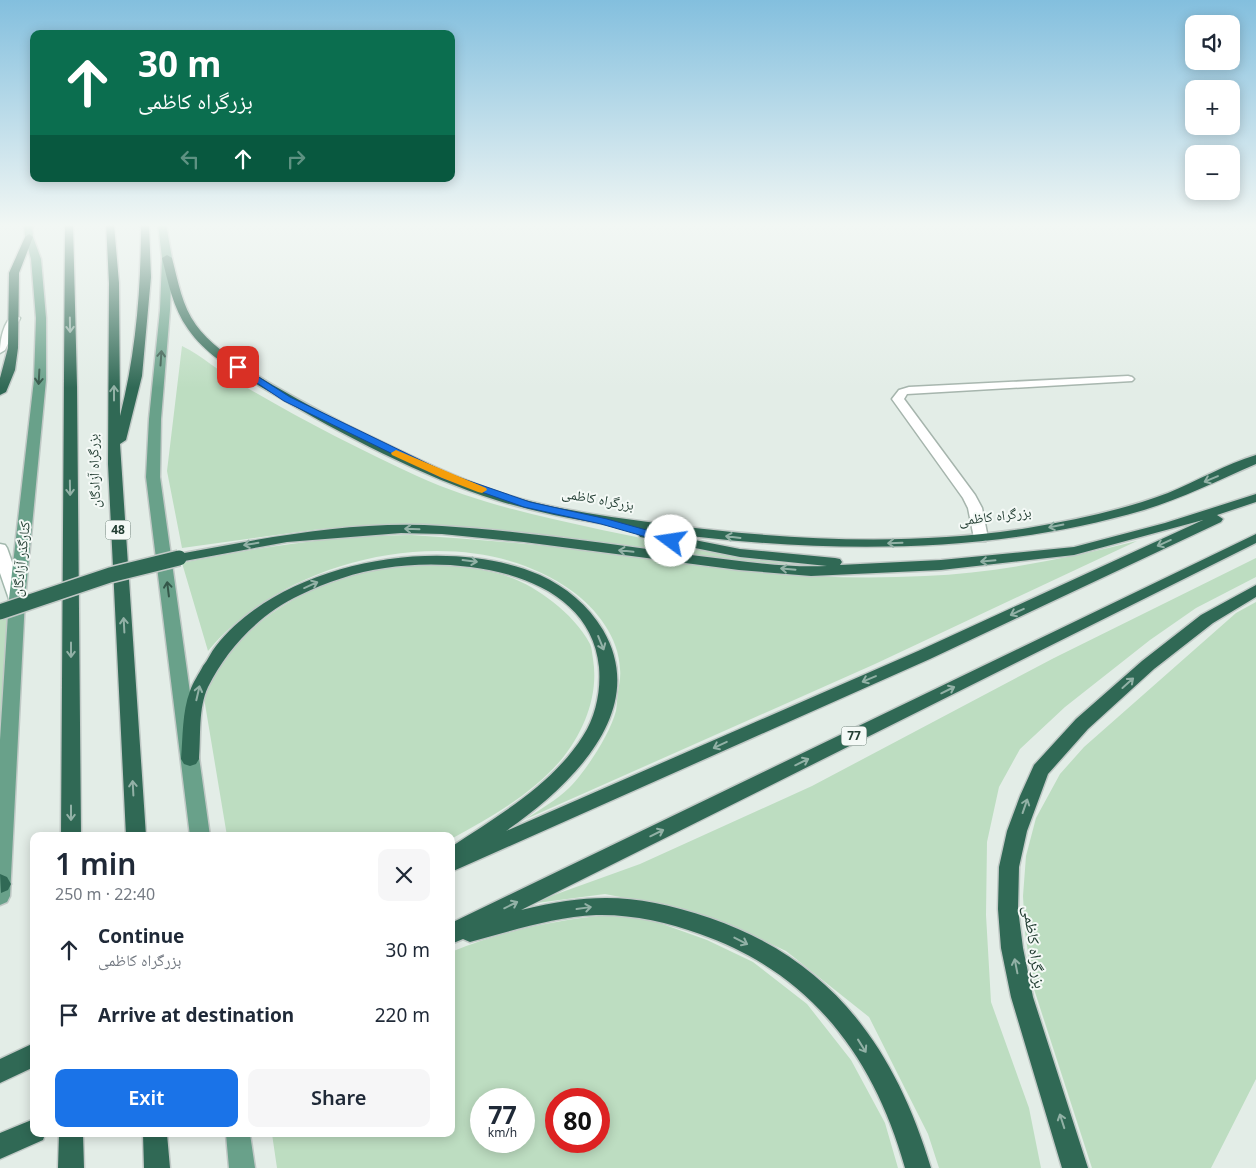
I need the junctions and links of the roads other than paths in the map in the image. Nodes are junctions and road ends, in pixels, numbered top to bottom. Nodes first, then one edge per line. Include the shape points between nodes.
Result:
1 (14, 279) edge
2 (38, 279) edge
3 (70, 279) edge
4 (114, 279) edge
5 (146, 279) edge
6 (166, 279) edge
7 (173, 279) edge
8 (15, 318) junction
9 (0, 350) edge
10 (1128, 379) dead end
11 (0, 392) edge
12 (1256, 459) edge
13 (114, 464) junction
14 (1256, 500) edge
15 (603, 521) junction
16 (981, 538) junction
17 (1256, 538) edge
18 (0, 548) edge
19 (889, 567) junction
20 (1256, 590) edge
21 (17, 598) junction
22 (0, 612) edge
23 (190, 759) junction
24 (71, 832) edge
25 (136, 832) edge
26 (199, 832) edge
27 (455, 854) edge
28 (455, 862) edge
29 (0, 884) edge
30 (0, 896) edge
31 (455, 934) edge
32 (455, 935) edge
33 (30, 1058) edge
34 (0, 1071) edge
35 (30, 1132) edge
36 (71, 1137) edge
37 (155, 1137) edge
38 (238, 1137) edge
39 (0, 1146) edge
40 (71, 1168) edge
41 (157, 1168) edge
42 (242, 1168) edge
43 (918, 1168) edge
44 (1076, 1168) edge

1 - 8 highway
2 -> 21 main road, کنارگذر آزادگان via 40,380
3 -> 24 highway, بزرگراه آزادگان
13 -> 4 highway, بزرگراه آزادگان / 48
5 - 13 highway via 136,376
23 -> 6 main road via 153,477
7 - 15 highway, بزرگراه کاظمی via 184,314 198,335 222,356 287,399 446,476 527,504
8 - 9 street
8 - 11 highway via 14,348
10 - 16 street via 903,392 898,399 970,498
12 -> 16 highway, بزرگراه کاظمی via 1137,507 1035,531
25 -> 13 highway, بزرگراه آزادگان / 48
14 -> 19 highway via 1074,551 959,564
14 -> 28 highway via 924,655
16 -> 15 highway, بزرگراه کاظمی via 846,544 741,538
15 - 19 highway via 657,538 740,553
31 -> 17 highway, 77
18 - 21 street
19 -> 22 highway, bridge via 811,571 524,538 401,529 287,538 179,558 59,591
44 -> 20 highway, بزرگراه کاظمی via 1022,997 1012,948 1008,909 1009,867 1017,831 1041,770 1082,724 1148,665 1207,619
21 - 29 main road, کنارگذر آزادگان
23 - 26 main road
23 -> 27 highway via 197,692 221,648 265,610 291,594 318,581 354,570 414,559 474,561 535,578 560,591 578,606 601,640 608,663 605,702 590,741 552,787
29 - 30 main road, کنارگذر آزادگان
32 -> 43 highway via 552,912 596,906 664,914 703,924 739,940 778,961 820,994 854,1033 891,1092
33 - 34 highway
35 - 39 highway
36 - 40 highway
37 - 41 highway
38 - 42 main road

